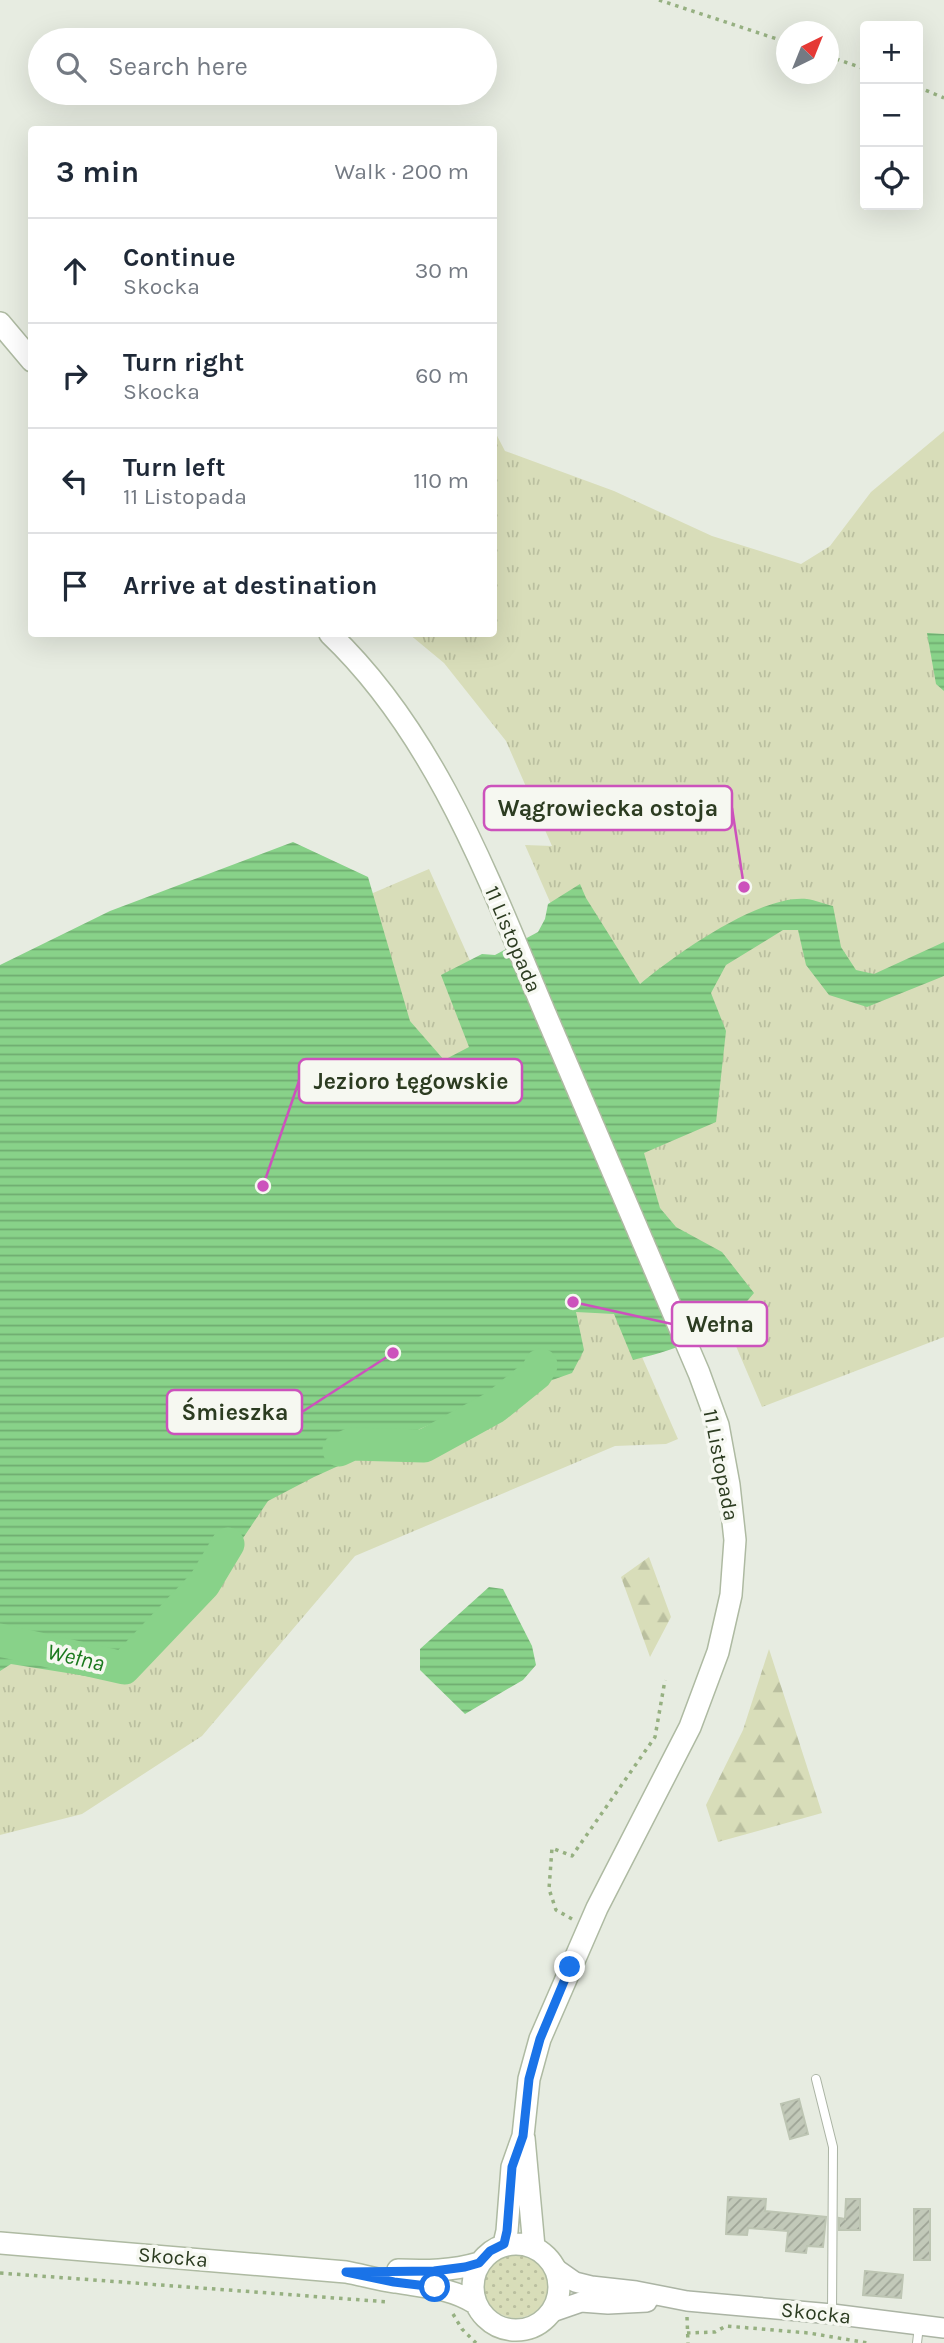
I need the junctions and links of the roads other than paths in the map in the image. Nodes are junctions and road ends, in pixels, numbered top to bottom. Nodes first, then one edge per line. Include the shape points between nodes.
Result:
1 (0, 323) edge
2 (28, 356) edge
3 (333, 637) edge
4 (816, 2079) dead end
5 (523, 2136) junction
6 (0, 2242) edge
7 (504, 2244) junction
8 (534, 2247) junction
9 (479, 2263) junction
10 (555, 2268) junction
11 (346, 2272) junction
12 (687, 2301) junction
13 (475, 2303) junction
14 (552, 2312) junction
15 (832, 2314) junction
16 (944, 2328) edge
17 (496, 2334) edge
18 (527, 2335) edge
19 (918, 2335) edge

1 - 2 main road
3 - 5 main road, 11 Listopada via 391,702 475,851 699,1373 718,1425 729,1485 735,1540 731,1595 718,1651 690,1727 587,1929 540,2039 529,2079
4 - 15 lane via 833,2147
5 - 7 main road, 11 Listopada via 512,2167
5 - 8 main road, 11 Listopada
6 - 11 main road, Skocka
7 - 8 main road
7 - 9 main road
8 - 10 main road via 547,2255
9 - 11 main road, Skocka via 434,2271
9 - 13 main road via 472,2290
10 - 12 street, Skocka via 575,2282 591,2286
10 - 14 main road via 558,2298
11 - 13 main road, Skocka via 439,2287
12 - 14 street, Skocka via 581,2302
12 - 15 street, Skocka
13 - 17 main road
14 - 18 main road
15 - 19 street, Skocka
16 - 19 street, Skocka
17 - 18 main road via 519,2330

